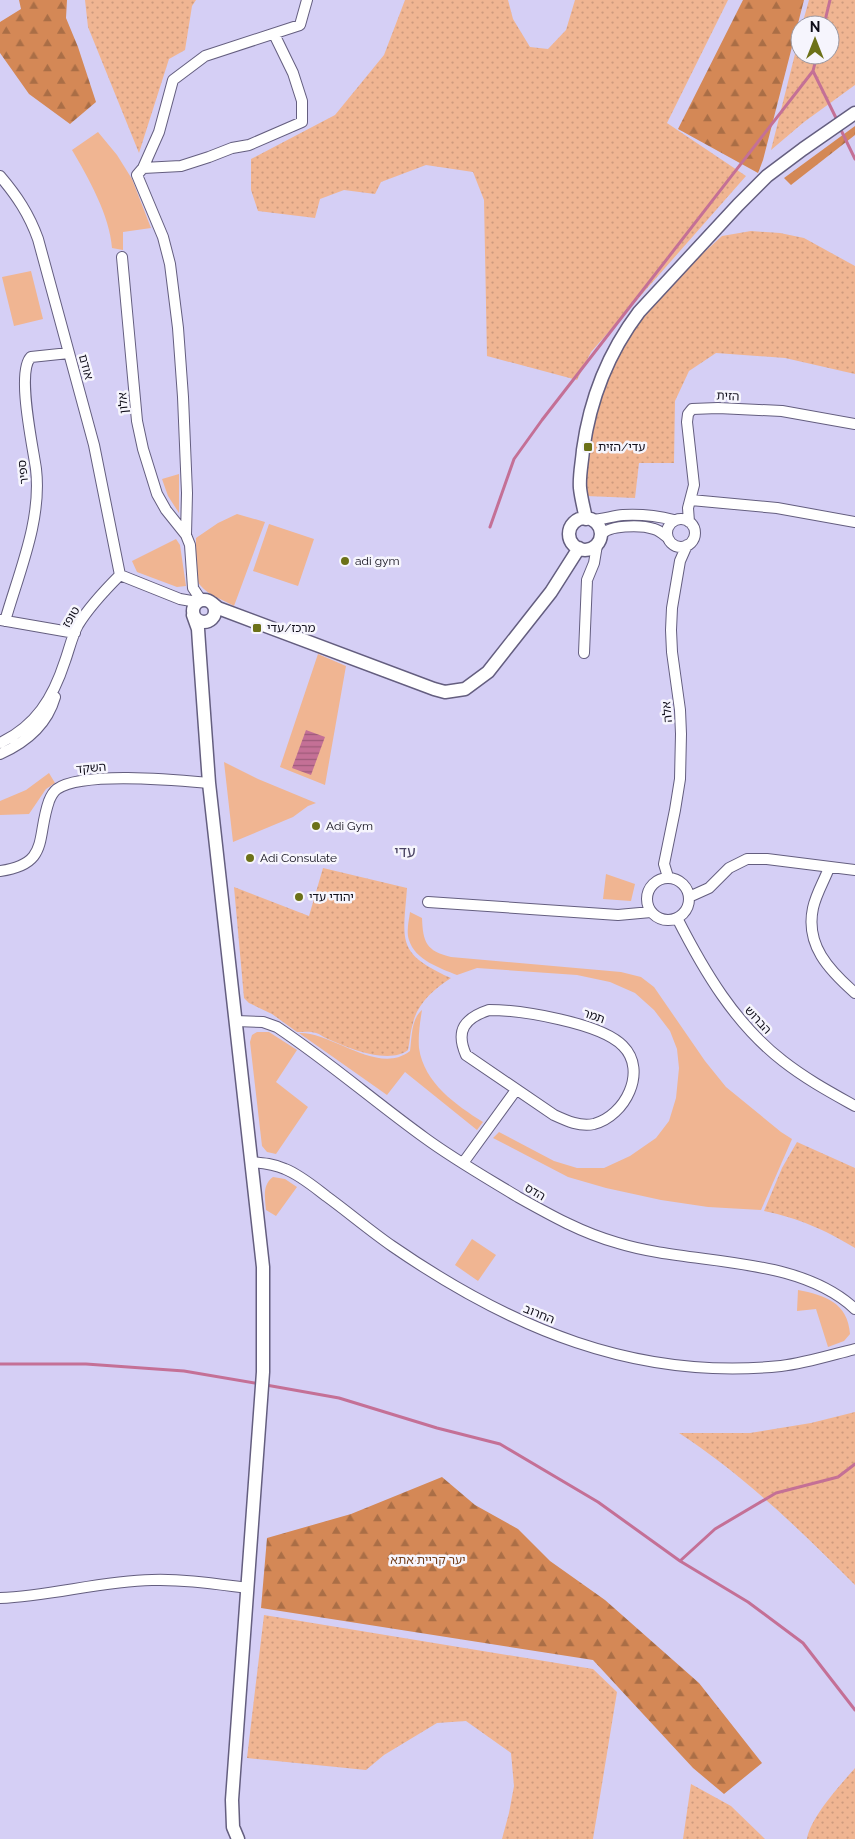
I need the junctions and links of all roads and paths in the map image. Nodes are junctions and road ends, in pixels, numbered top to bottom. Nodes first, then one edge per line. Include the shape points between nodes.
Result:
1 (307, 0) edge
2 (274, 34) junction
3 (855, 113) edge
4 (143, 168) junction
5 (0, 176) edge
6 (122, 257) dead end
7 (69, 353) junction
8 (855, 424) edge
9 (690, 500) junction
10 (589, 519) junction
11 (674, 520) junction
12 (690, 522) junction
13 (855, 522) edge
14 (186, 535) junction
15 (668, 538) junction
16 (598, 541) junction
17 (687, 545) junction
18 (578, 548) junction
19 (120, 575) junction
20 (199, 606) junction
21 (234, 614) junction
22 (3, 620) edge
23 (210, 620) junction
24 (75, 633) junction
25 (199, 644) junction
26 (584, 653) dead end
27 (59, 681) junction
28 (0, 743) edge
29 (0, 754) edge
30 (208, 783) junction
31 (829, 868) junction
32 (855, 870) edge
33 (0, 871) edge
34 (668, 877) junction
35 (689, 897) junction
36 (428, 902) dead end
37 (651, 912) junction
38 (676, 918) junction
39 (855, 993) edge
40 (236, 1021) junction
41 (516, 1090) junction
42 (855, 1106) edge
43 (251, 1162) junction
44 (463, 1163) junction
45 (855, 1309) edge
46 (855, 1348) edge
47 (248, 1588) junction
48 (0, 1598) edge
49 (238, 1839) edge

1 - 2 street via 300,24
2 - 4 street via 205,56 173,80 159,132
2 - 4 street via 294,73 302,101 302,122 209,158 181,166
3 - 10 street via 767,176 624,331 592,401 586,431 580,489
4 - 14 street via 136,174 165,246 178,319 187,493
5 - 7 street, אודם via 22,204 38,239
6 - 14 street, אלון via 137,421 143,449 158,494
7 - 19 street, אודם via 103,483
7 - 22 street, ספיר via 31,357 26,365 25,391 36,469 36,505 27,546
8 - 9 street, הזית via 782,411 692,409 687,422 694,485
9 - 12 street, הזית
9 - 13 street via 777,508
10 - 11 street via 640,515
10 - 16 street via 599,527
10 - 18 street via 577,521 570,528 571,542
11 - 12 street
11 - 15 street via 668,526
12 - 17 street via 695,534
14 - 20 street via 190,545 193,588
15 - 16 street via 658,530 614,528 604,532
15 - 17 street via 674,545
16 - 18 street via 588,549
16 - 26 street via 587,580
17 - 34 street, אלה via 680,561 672,623 681,751 676,802 664,864
18 - 21 street via 551,592 488,672 466,689 456,691 434,689
19 - 20 street
19 - 24 street, טופז
20 - 21 street
20 - 23 street via 199,621
20 - 23 street via 215,610
20 - 25 street
21 - 23 street via 221,614
22 - 24 street
23 - 25 street via 202,631
24 - 27 street, טופז
25 - 30 street
27 - 28 street, טופז via 51,698 28,725
27 - 29 street, טופז via 55,699 35,733
30 - 33 street, השקד via 124,778 69,783 52,794 42,838 28,863
30 - 40 street
31 - 32 street
31 - 35 street via 747,859 730,868 709,888
31 - 39 street via 813,906 812,933 825,963
34 - 35 street via 682,883
34 - 37 street via 661,878 648,890 647,905
35 - 38 street via 685,911
36 - 37 street via 618,915
37 - 38 street via 662,919
38 - 42 street, הברוש via 700,964 738,1018 782,1061
40 - 43 street
40 - 44 street, הדס via 263,1022 277,1027
41 - 41 street, תמר via 554,1116 582,1125 594,1124 607,1119 627,1100 633,1084 630,1056 615,1039 588,1026 502,1010 478,1014 464,1026 461,1045 466,1055
41 - 44 street
43 - 46 street, החרוב via 270,1164 295,1174 398,1250 460,1290 537,1328 606,1352 682,1367 720,1369 782,1366
43 - 47 street via 263,1267 263,1372
44 - 45 street, הדס via 552,1217 584,1232 648,1251 780,1272 828,1289
47 - 48 street via 152,1580
47 - 49 street via 232,1800 233,1827

